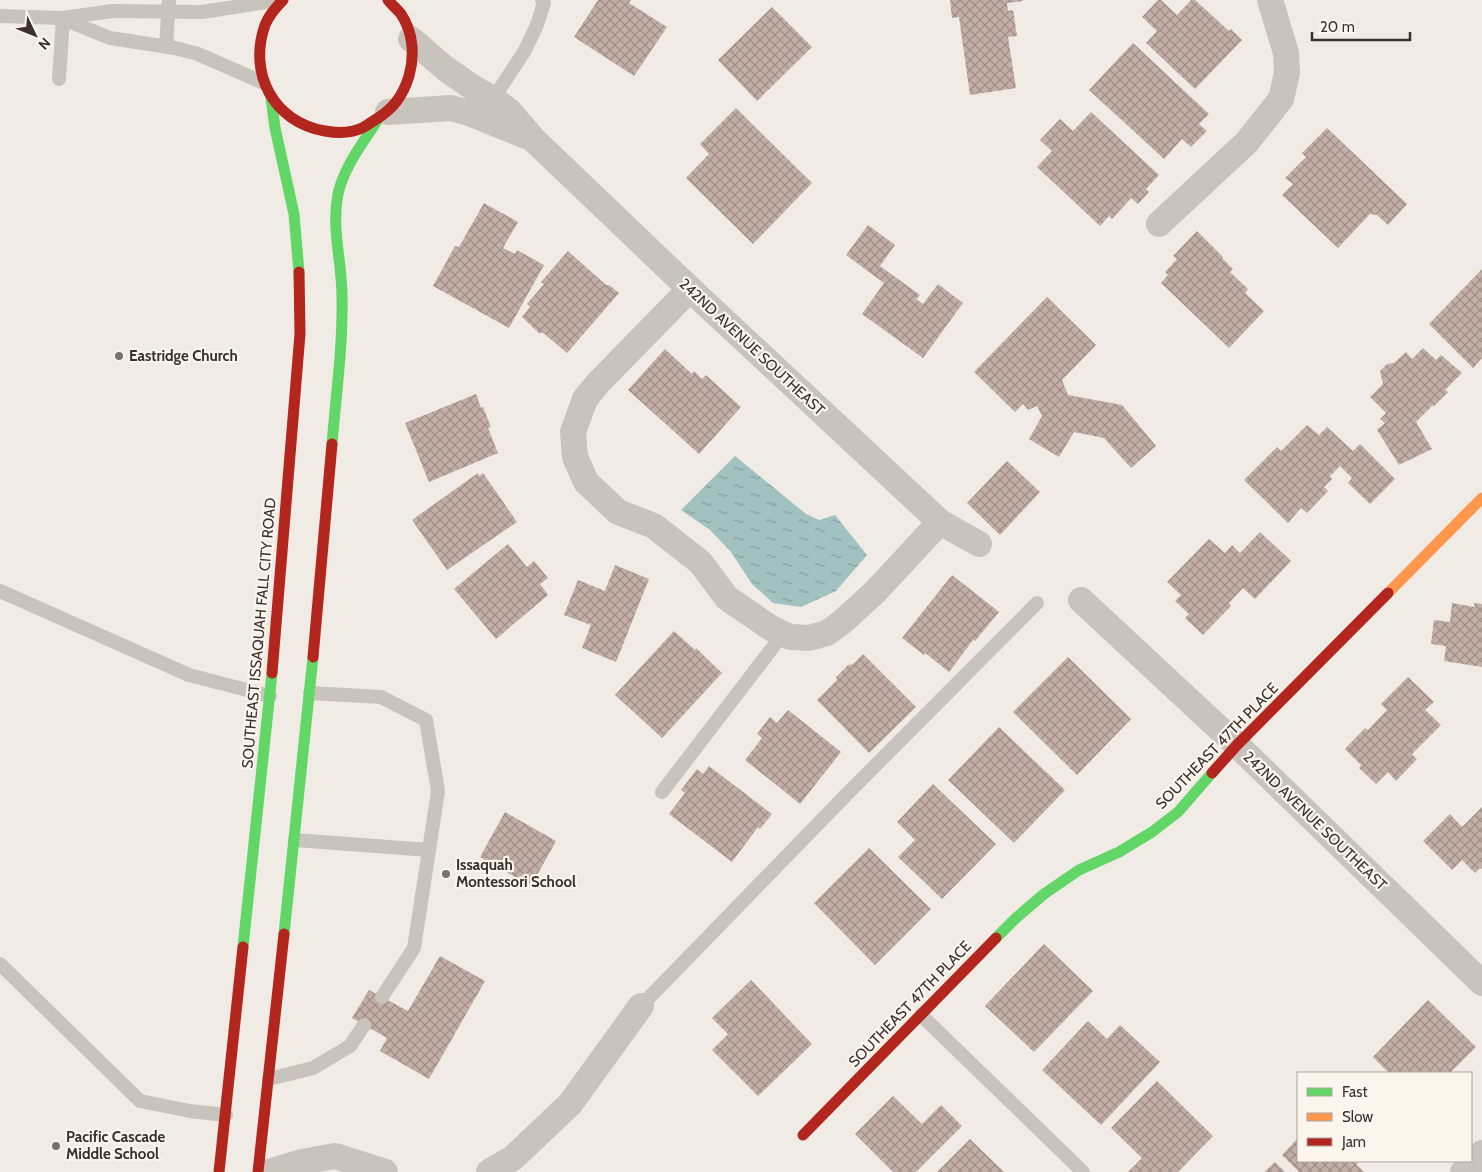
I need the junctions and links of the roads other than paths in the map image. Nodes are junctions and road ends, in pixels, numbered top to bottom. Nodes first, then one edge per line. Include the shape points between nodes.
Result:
1 (283, 0) edge
2 (388, 0) edge
3 (398, 0) edge
4 (542, 0) edge
5 (1270, 0) edge
6 (168, 6) edge
7 (401, 15) junction
8 (0, 16) edge
9 (63, 18) junction
10 (411, 39) junction
11 (166, 47) junction
12 (59, 79) dead end
13 (264, 84) junction
14 (271, 98) junction
15 (493, 99) junction
16 (382, 116) junction
17 (534, 140) junction
18 (1159, 224) dead end
19 (690, 289) junction
20 (1482, 498) edge
21 (940, 522) junction
22 (979, 544) dead end
23 (0, 591) edge
24 (1081, 600) dead end
25 (1037, 603) dead end
26 (784, 634) junction
27 (310, 693) junction
28 (270, 696) junction
29 (1237, 745) junction
30 (662, 792) dead end
31 (295, 840) junction
32 (429, 850) junction
33 (0, 964) edge
34 (1482, 983) edge
35 (382, 997) dead end
36 (641, 1006) joint
37 (921, 1015) junction
38 (364, 1025) dead end
39 (269, 1079) junction
40 (226, 1115) junction
41 (803, 1135) dead end
42 (1482, 1153) edge
43 (219, 1172) edge
44 (258, 1172) edge
45 (269, 1172) edge
46 (385, 1172) edge
47 (489, 1172) edge
48 (1084, 1172) edge
49 (1464, 1172) edge

1 - 6 lane via 202,12
1 - 13 street via 265,24 259,46 259,68
2 - 7 street
3 - 7 street
4 - 15 lane via 544,3 537,25 524,52
5 - 18 street via 1286,53 1287,73 1281,99 1247,142
6 - 9 lane
6 - 11 lane
7 - 10 street
8 - 9 lane
9 - 11 lane via 110,38
9 - 12 lane
10 - 15 street, 242ND AVENUE SOUTHEAST via 446,69
10 - 16 street via 413,62 407,85 395,105
11 - 13 lane via 213,59
13 - 14 street
14 - 16 street via 297,123 316,131 358,130
14 - 28 street, SOUTHEAST ISSAQUAH FALL CITY ROAD via 298,244 300,334
15 - 17 street, 242ND AVENUE SOUTHEAST via 509,111
16 - 17 street, 242ND AVENUE SOUTHEAST via 451,108
16 - 27 street via 350,164 337,195 336,239 342,286 342,323
17 - 19 street, 242ND AVENUE SOUTHEAST
19 - 21 street, 242ND AVENUE SOUTHEAST
19 - 26 street via 585,399 573,432 575,456 586,482 618,512 654,526 700,562 727,598
20 - 29 street, SOUTHEAST 47TH PLACE
21 - 22 street, 242ND AVENUE SOUTHEAST
21 - 26 street via 875,592 841,623 827,633 809,638
23 - 28 lane via 189,674
24 - 29 street, 242ND AVENUE SOUTHEAST
25 - 36 lane
26 - 30 lane
27 - 31 street
27 - 32 lane via 382,697 426,720 438,791
28 - 40 street, SOUTHEAST ISSAQUAH FALL CITY ROAD
29 - 34 street, 242ND AVENUE SOUTHEAST
29 - 37 street, SOUTHEAST 47TH PLACE via 1178,812 1152,832 1119,852 1079,870 1044,894 1016,918
31 - 32 lane
31 - 39 street
32 - 35 lane via 414,948
33 - 40 lane via 140,1101
36 - 47 street via 570,1104 514,1158
37 - 41 street, SOUTHEAST 47TH PLACE
37 - 48 lane
38 - 39 lane via 350,1046 313,1068
39 - 44 street
40 - 43 street, SOUTHEAST ISSAQUAH FALL CITY ROAD
42 - 49 street
45 - 46 street via 335,1156

